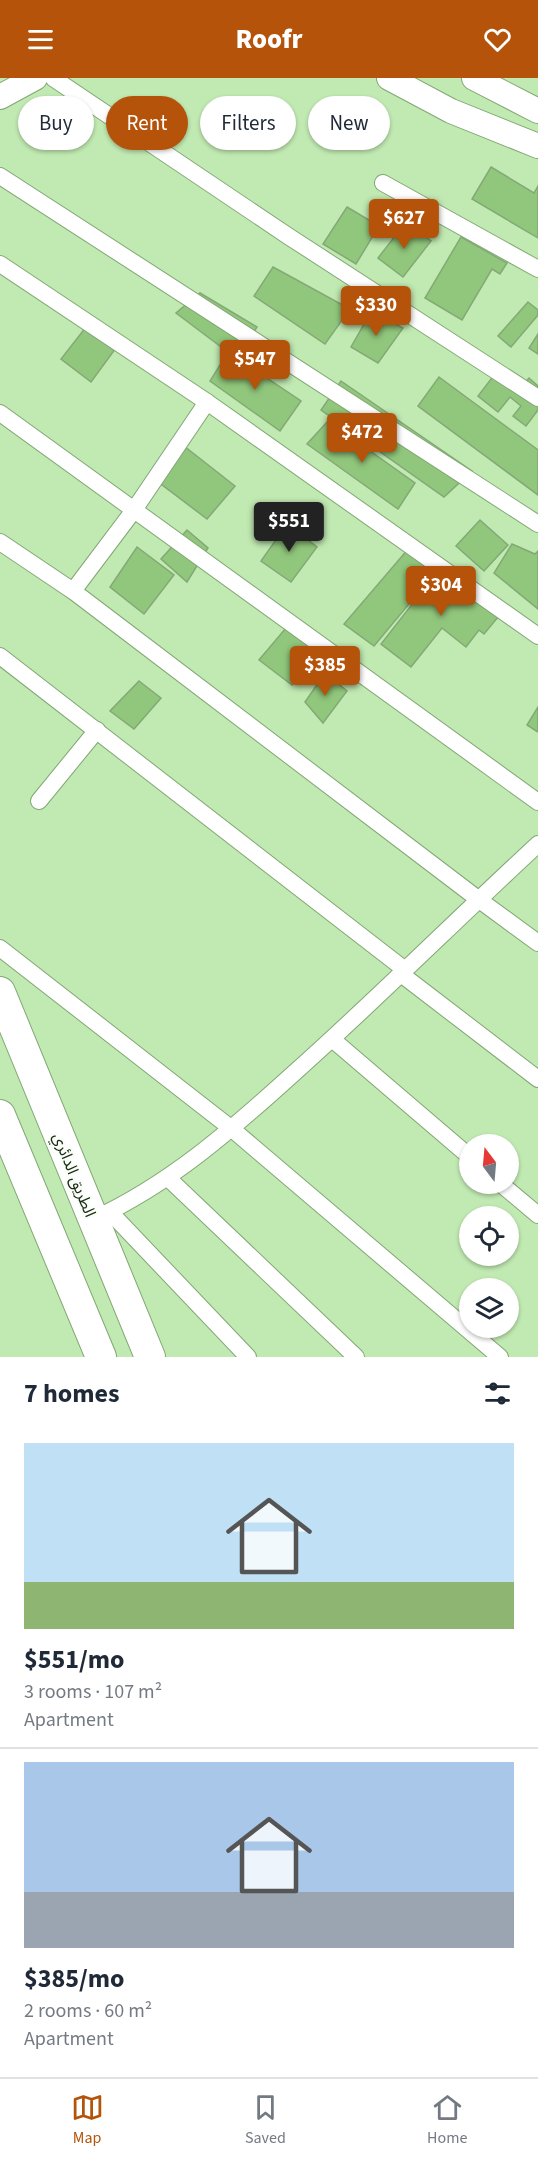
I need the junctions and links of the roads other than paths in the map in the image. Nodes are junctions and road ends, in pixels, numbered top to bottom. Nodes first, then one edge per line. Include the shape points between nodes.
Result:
1 (35, 78) edge
2 (53, 78) edge
3 (389, 78) edge
4 (474, 78) edge
5 (0, 97) edge
6 (536, 105) edge
7 (538, 146) edge
8 (0, 176) edge
9 (383, 183) dead end
10 (0, 264) edge
11 (538, 269) edge
12 (538, 398) edge
13 (207, 402) junction
14 (0, 413) edge
15 (134, 510) junction
16 (538, 524) edge
17 (0, 542) edge
18 (73, 591) junction
19 (538, 636) edge
20 (0, 656) edge
21 (97, 730) junction
22 (39, 801) dead end
23 (538, 802) edge
24 (538, 843) edge
25 (478, 899) junction
26 (538, 943) edge
27 (0, 948) edge
28 (403, 971) junction
29 (0, 992) edge
30 (332, 1040) junction
31 (538, 1079) edge
32 (0, 1115) edge
33 (232, 1129) junction
34 (459, 1148) edge
35 (168, 1178) junction
36 (513, 1194) edge
37 (538, 1215) edge
38 (101, 1216) junction
39 (101, 1357) edge
40 (150, 1357) edge
41 (248, 1357) edge
42 (356, 1357) edge
43 (500, 1357) edge

1 - 5 main road
2 - 12 street
3 - 7 main road via 451,111
4 - 6 main road
8 - 16 street
9 - 11 street
10 - 13 street
13 - 15 street
13 - 19 street
14 - 15 street
15 - 18 street
15 - 23 street
17 - 18 street
18 - 25 street
20 - 21 street
21 - 22 street
21 - 28 street
24 - 25 street
25 - 26 street
25 - 28 street
27 - 33 street
28 - 30 street
28 - 31 street
29 - 38 highway, الطريق الدائري
30 - 33 street
30 - 34 street
32 - 39 highway
33 - 35 street
33 - 43 street
35 - 38 street
35 - 42 street
36 - 37 street
38 - 40 highway, الطريق الدائري
38 - 41 street

